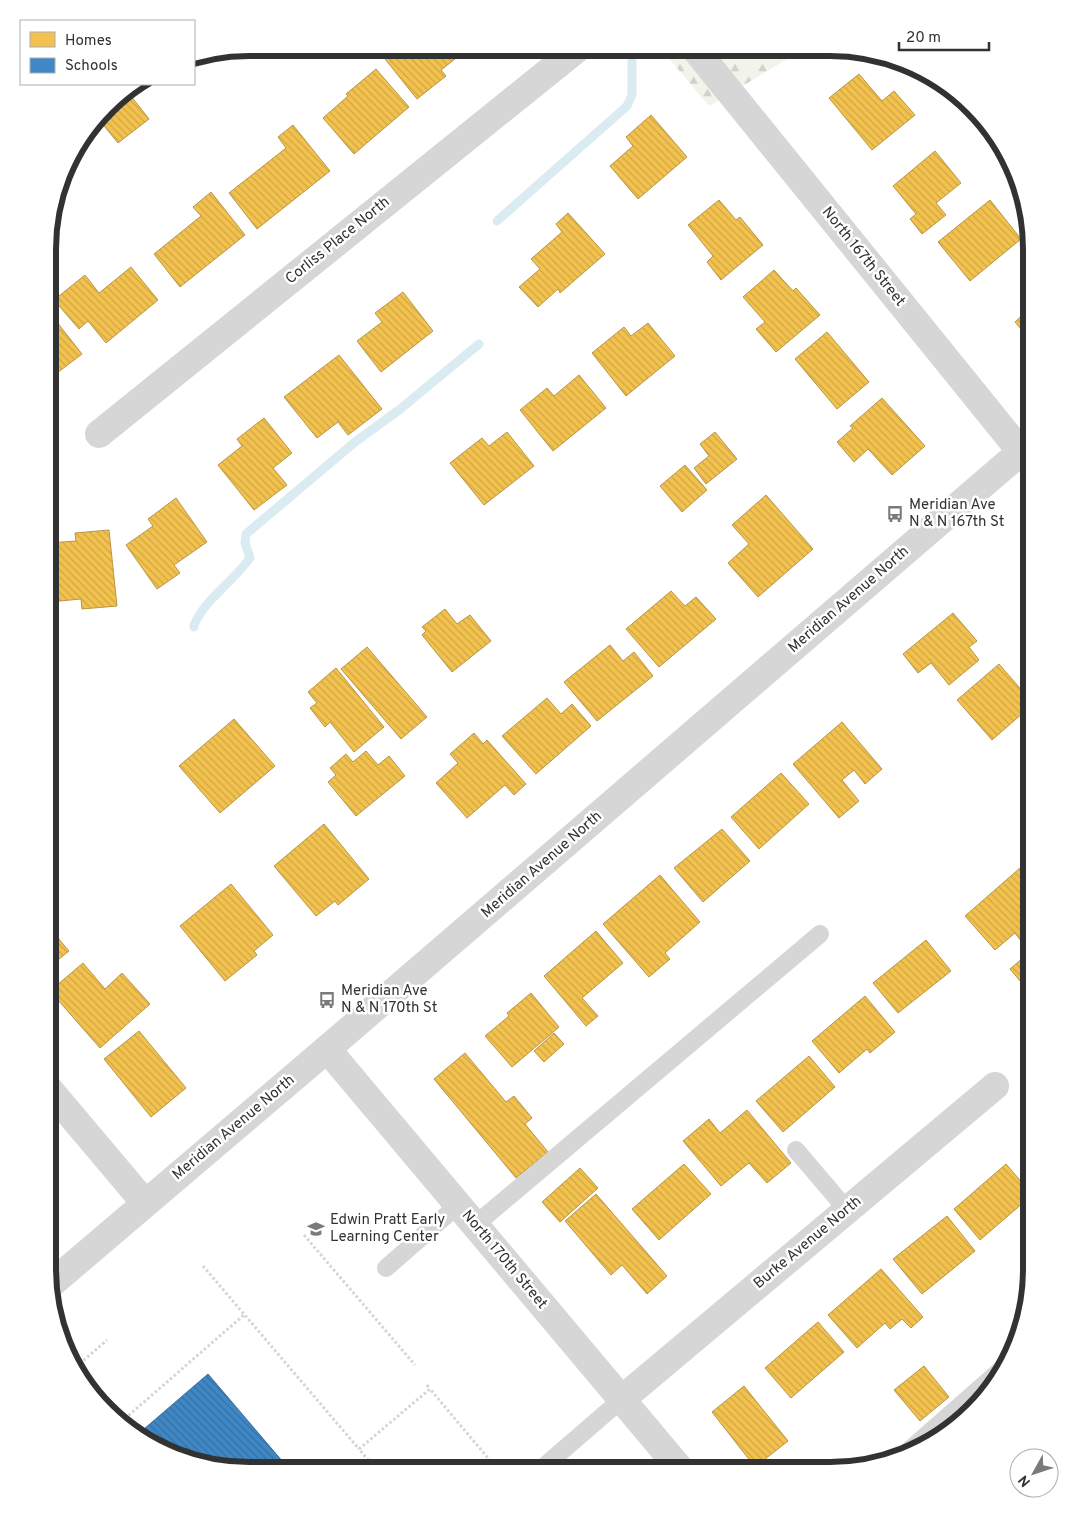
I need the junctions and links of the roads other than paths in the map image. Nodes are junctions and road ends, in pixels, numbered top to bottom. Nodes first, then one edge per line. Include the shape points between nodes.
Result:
1 (568, 56) edge
2 (701, 56) edge
3 (99, 434) dead end
4 (1023, 447) edge
5 (1023, 457) edge
6 (820, 934) dead end
7 (327, 1049) junction
8 (995, 1086) dead end
9 (56, 1098) edge
10 (796, 1150) dead end
11 (145, 1204) junction
12 (458, 1204) junction
13 (847, 1210) junction
14 (475, 1225) junction
15 (386, 1268) dead end
16 (57, 1279) edge
17 (984, 1385) edge
18 (622, 1399) junction
19 (924, 1437) edge
20 (548, 1462) edge
21 (674, 1462) edge

1 - 3 street, Corliss Place North
2 - 4 street, North 167th Street
5 - 7 street, Meridian Avenue North
6 - 14 lane
7 - 11 street, Meridian Avenue North
7 - 12 street, North 170th Street
8 - 13 street, Burke Avenue North
9 - 11 street
10 - 13 lane
11 - 16 street, Meridian Avenue North
12 - 14 street, North 170th Street
12 - 15 lane
13 - 18 street, Burke Avenue North
14 - 18 street, North 170th Street
17 - 19 lane
18 - 20 lane
18 - 21 street, North 170th Street

